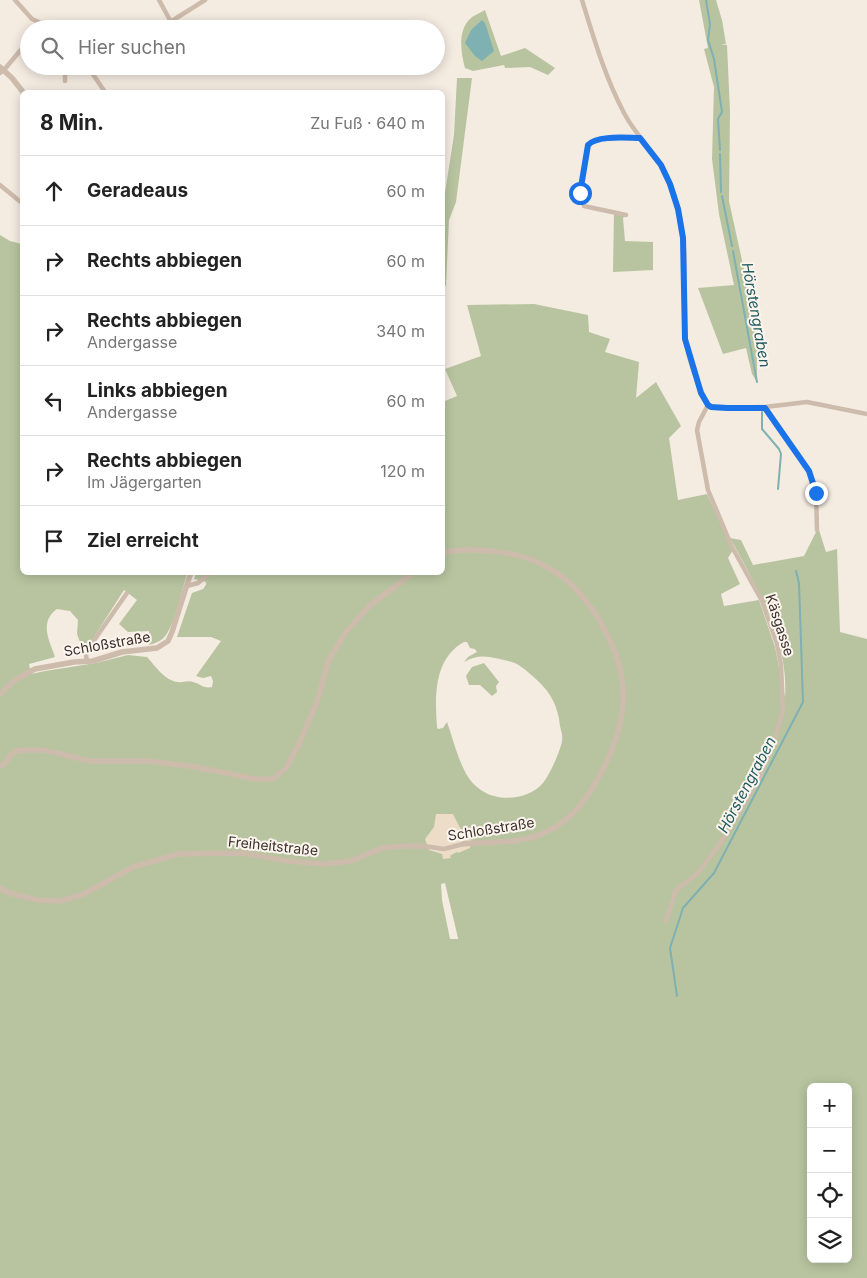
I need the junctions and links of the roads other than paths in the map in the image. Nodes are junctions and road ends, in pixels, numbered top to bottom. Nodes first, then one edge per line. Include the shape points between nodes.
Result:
1 (15, 0) edge
2 (158, 0) edge
3 (205, 0) edge
4 (582, 0) edge
5 (34, 20) edge
6 (170, 20) edge
7 (174, 20) edge
8 (20, 50) edge
9 (1, 70) edge
10 (64, 75) edge
11 (93, 75) edge
12 (64, 81) dead end
13 (20, 90) edge
14 (104, 90) edge
15 (640, 138) junction
16 (0, 185) edge
17 (20, 202) edge
18 (626, 215) dead end
19 (708, 405) junction
20 (765, 408) junction
21 (867, 414) edge
22 (817, 530) dead end
23 (445, 552) edge
24 (190, 575) edge
25 (207, 575) edge
26 (410, 575) edge
27 (187, 586) junction
28 (127, 592) dead end
29 (87, 661) junction
30 (0, 694) edge
31 (0, 766) edge
32 (463, 844) joint
33 (424, 846) joint
34 (432, 847) joint
35 (0, 888) edge
36 (666, 921) dead end

1 - 5 street
2 - 6 street
3 - 7 street
4 - 15 street via 610,87
8 - 9 street
9 - 13 street
10 - 12 street
11 - 14 street
15 - 18 street via 606,138 588,145 580,193 584,206
15 - 19 street via 661,165 678,209 683,238 685,339 698,385
16 - 17 street
19 - 20 street via 717,408
19 - 36 street, Käsgasse via 697,430 708,490 771,625 782,665 783,711 758,780 721,842 698,872 676,890
20 - 21 street via 807,402
20 - 22 street via 811,477 816,493
23 - 32 street, Schloßstraße via 476,550 531,559 572,585 610,640 622,680 623,700 613,746 595,785 576,810 558,826 538,836 510,842
24 - 27 street
25 - 27 street
26 - 31 street via 369,606 346,632 329,659 317,702 298,746 286,768 273,779 255,779 148,761 90,761 44,750 16,752
27 - 29 street, Schloßstraße via 172,632 163,645
28 - 29 street via 88,649
29 - 30 street, Schloßstraße via 36,669 14,680
32 - 34 street, Schloßstraße via 444,849
33 - 34 street, Freiheitstraße
33 - 35 street, Freiheitstraße via 382,848 351,861 330,864 243,853 178,854 132,867 84,894 60,900 37,900

